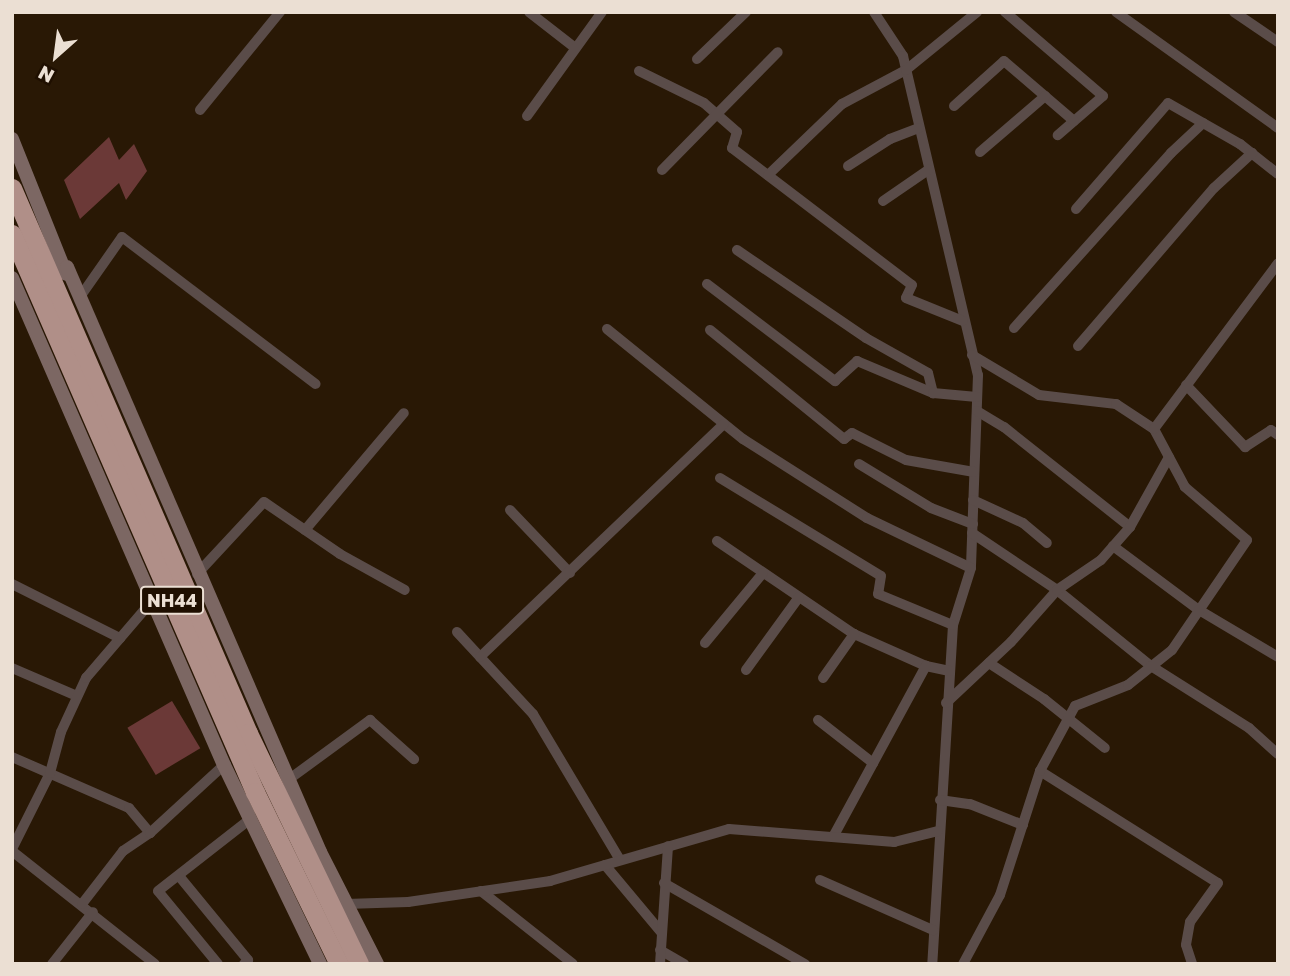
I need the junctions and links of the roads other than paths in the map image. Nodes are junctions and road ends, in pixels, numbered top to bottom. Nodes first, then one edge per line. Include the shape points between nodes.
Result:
1 (260, 12) edge
2 (281, 12) edge
3 (529, 12) edge
4 (602, 12) edge
5 (746, 12) edge
6 (1005, 12) edge
7 (1116, 12) edge
8 (1234, 12) edge
9 (970, 14) edge
10 (880, 15) edge
11 (270, 21) junction
12 (1278, 42) edge
13 (575, 47) junction
14 (778, 51) dead end
15 (697, 59) dead end
16 (906, 70) junction
17 (639, 71) dead end
18 (1045, 96) junction
19 (954, 106) dead end
20 (200, 110) dead end
21 (717, 114) junction
22 (527, 117) dead end
23 (1074, 121) junction
24 (1203, 123) junction
25 (919, 128) junction
26 (1278, 128) edge
27 (1058, 135) dead end
28 (12, 139) edge
29 (980, 152) dead end
30 (1252, 153) junction
31 (848, 166) dead end
32 (662, 170) dead end
33 (928, 170) junction
34 (1278, 174) edge
35 (768, 175) junction
36 (12, 188) edge
37 (883, 201) dead end
38 (1076, 209) dead end
39 (12, 234) edge
40 (737, 250) dead end
41 (1278, 263) edge
42 (12, 278) edge
43 (707, 284) dead end
44 (72, 298) junction
45 (963, 321) junction
46 (1014, 328) dead end
47 (607, 329) dead end
48 (710, 330) dead end
49 (1078, 346) dead end
50 (972, 355) junction
51 (316, 384) dead end
52 (1186, 385) junction
53 (933, 393) junction
54 (977, 397) junction
55 (977, 411) junction
56 (404, 413) dead end
57 (724, 424) junction
58 (1154, 429) junction
59 (1278, 435) edge
60 (1169, 457) junction
61 (859, 464) dead end
62 (974, 472) junction
63 (720, 478) dead end
64 (974, 500) junction
65 (510, 510) dead end
66 (1130, 527) junction
67 (972, 529) junction
68 (305, 530) junction
69 (716, 541) dead end
70 (1047, 543) dead end
71 (1113, 546) junction
72 (971, 568) junction
73 (570, 573) junction
74 (762, 573) junction
75 (197, 574) junction
76 (12, 584) edge
77 (405, 590) dead end
78 (1057, 590) junction
79 (799, 597) junction
80 (152, 601) junction
81 (1199, 610) junction
82 (953, 625) junction
83 (457, 632) dead end
84 (854, 634) junction
85 (120, 638) junction
86 (705, 643) dead end
87 (480, 657) junction
88 (1278, 657) edge
89 (989, 663) junction
90 (926, 666) junction
91 (1151, 666) junction
92 (12, 668) edge
93 (746, 670) dead end
94 (949, 671) junction
95 (823, 678) dead end
96 (77, 696) junction
97 (946, 703) junction
98 (1069, 718) junction
99 (818, 720) dead end
100 (1105, 748) dead end
101 (1278, 754) edge
102 (12, 757) edge
103 (414, 759) dead end
104 (873, 763) junction
105 (224, 765) junction
106 (1040, 771) junction
107 (50, 773) junction
108 (288, 780) junction
109 (940, 800) junction
110 (249, 820) junction
111 (1023, 825) junction
112 (938, 831) junction
113 (150, 833) junction
114 (833, 837) junction
115 (668, 846) junction
116 (12, 850) edge
117 (620, 860) junction
118 (605, 865) junction
119 (180, 876) junction
120 (820, 880) dead end
121 (664, 883) junction
122 (481, 891) junction
123 (82, 904) junction
124 (346, 904) junction
125 (93, 912) junction
126 (933, 930) junction
127 (661, 932) junction
128 (660, 950) junction
129 (52, 964) edge
130 (155, 964) edge
131 (218, 964) edge
132 (244, 964) edge
133 (320, 964) edge
134 (339, 964) edge
135 (359, 964) edge
136 (377, 964) edge
137 (573, 964) edge
138 (660, 964) edge
139 (684, 964) edge
140 (806, 964) edge
141 (932, 964) edge
142 (963, 964) edge
143 (1192, 964) edge

1 - 11 street
2 - 11 street
3 - 13 street
4 - 13 street
5 - 15 street
6 - 23 street via 1103,96
7 - 26 street
8 - 12 street
9 - 16 street
10 - 16 street
11 - 20 street
13 - 22 street
14 - 21 street
16 - 25 street
16 - 35 street via 842,104
17 - 21 street
18 - 19 street via 1004,61
18 - 23 street
18 - 29 street
21 - 32 street
21 - 35 street via 737,132 732,148
23 - 27 street
24 - 30 street
24 - 38 street via 1168,103
24 - 46 street
25 - 31 street
25 - 33 street
28 - 44 street via 67,267
30 - 34 street
30 - 49 street via 1214,188
33 - 37 street
33 - 45 street
35 - 45 street via 912,285 906,298
36 - 44 highway, NH44 via 46,267
39 - 134 highway, NH44 via 255,792
40 - 53 street via 866,338 928,373
41 - 52 street
42 - 80 street
43 - 53 street via 835,381 857,361
44 - 51 street via 122,237
44 - 75 street
44 - 135 highway, NH44 via 248,733
45 - 50 street
47 - 57 street
48 - 62 street via 844,439 852,433 906,460
50 - 54 street
50 - 58 street via 1038,395 1116,404
52 - 58 street
52 - 59 street via 1245,447 1271,430
53 - 54 street
54 - 55 street
55 - 62 street
55 - 66 street via 1004,427
56 - 68 street
57 - 72 street via 867,518
57 - 73 street
58 - 60 street
60 - 66 street
60 - 81 street via 1185,487 1247,540
61 - 67 street
62 - 64 street
63 - 82 street via 881,576 878,594
64 - 67 street
64 - 70 street via 1023,523
65 - 73 street
66 - 71 street
67 - 72 street
67 - 78 street
68 - 75 street via 264,502
68 - 77 street
69 - 74 street
71 - 78 street
71 - 81 street
72 - 82 street
73 - 87 street
74 - 79 street
74 - 86 street
75 - 108 street
76 - 85 street
78 - 89 street
78 - 91 street
79 - 84 street
79 - 93 street
80 - 85 street
80 - 105 street
81 - 88 street
81 - 91 street via 1172,650
82 - 94 street
83 - 87 street
84 - 90 street
84 - 95 street
85 - 96 street
87 - 117 street via 533,714
89 - 97 street
89 - 98 street
90 - 94 street
90 - 104 street
91 - 98 street via 1128,685 1075,706
91 - 101 street via 1250,729
92 - 96 street
94 - 97 street
96 - 107 street
97 - 109 street
98 - 100 street
98 - 106 street
99 - 104 street
102 - 107 street
103 - 108 street via 370,720
104 - 114 street
105 - 110 street
105 - 113 street
106 - 111 street
106 - 143 street via 1218,883 1190,922 1186,945
107 - 113 street via 129,808
107 - 116 street
108 - 124 street
109 - 111 street via 970,804
109 - 112 street
110 - 119 street
110 - 133 street
111 - 142 street via 1000,895
112 - 114 street via 894,842
112 - 126 street
113 - 123 street via 123,851
114 - 115 street via 729,829
115 - 117 street
115 - 121 street
116 - 123 street
117 - 118 street
118 - 122 street via 550,881
118 - 127 street
119 - 131 street via 158,891
119 - 132 street via 248,960
120 - 126 street
121 - 127 street
121 - 140 street
122 - 124 street via 408,902
122 - 137 street
123 - 125 street
124 - 136 street
125 - 129 street
125 - 130 street
126 - 141 street
127 - 128 street
128 - 138 street
128 - 139 street

